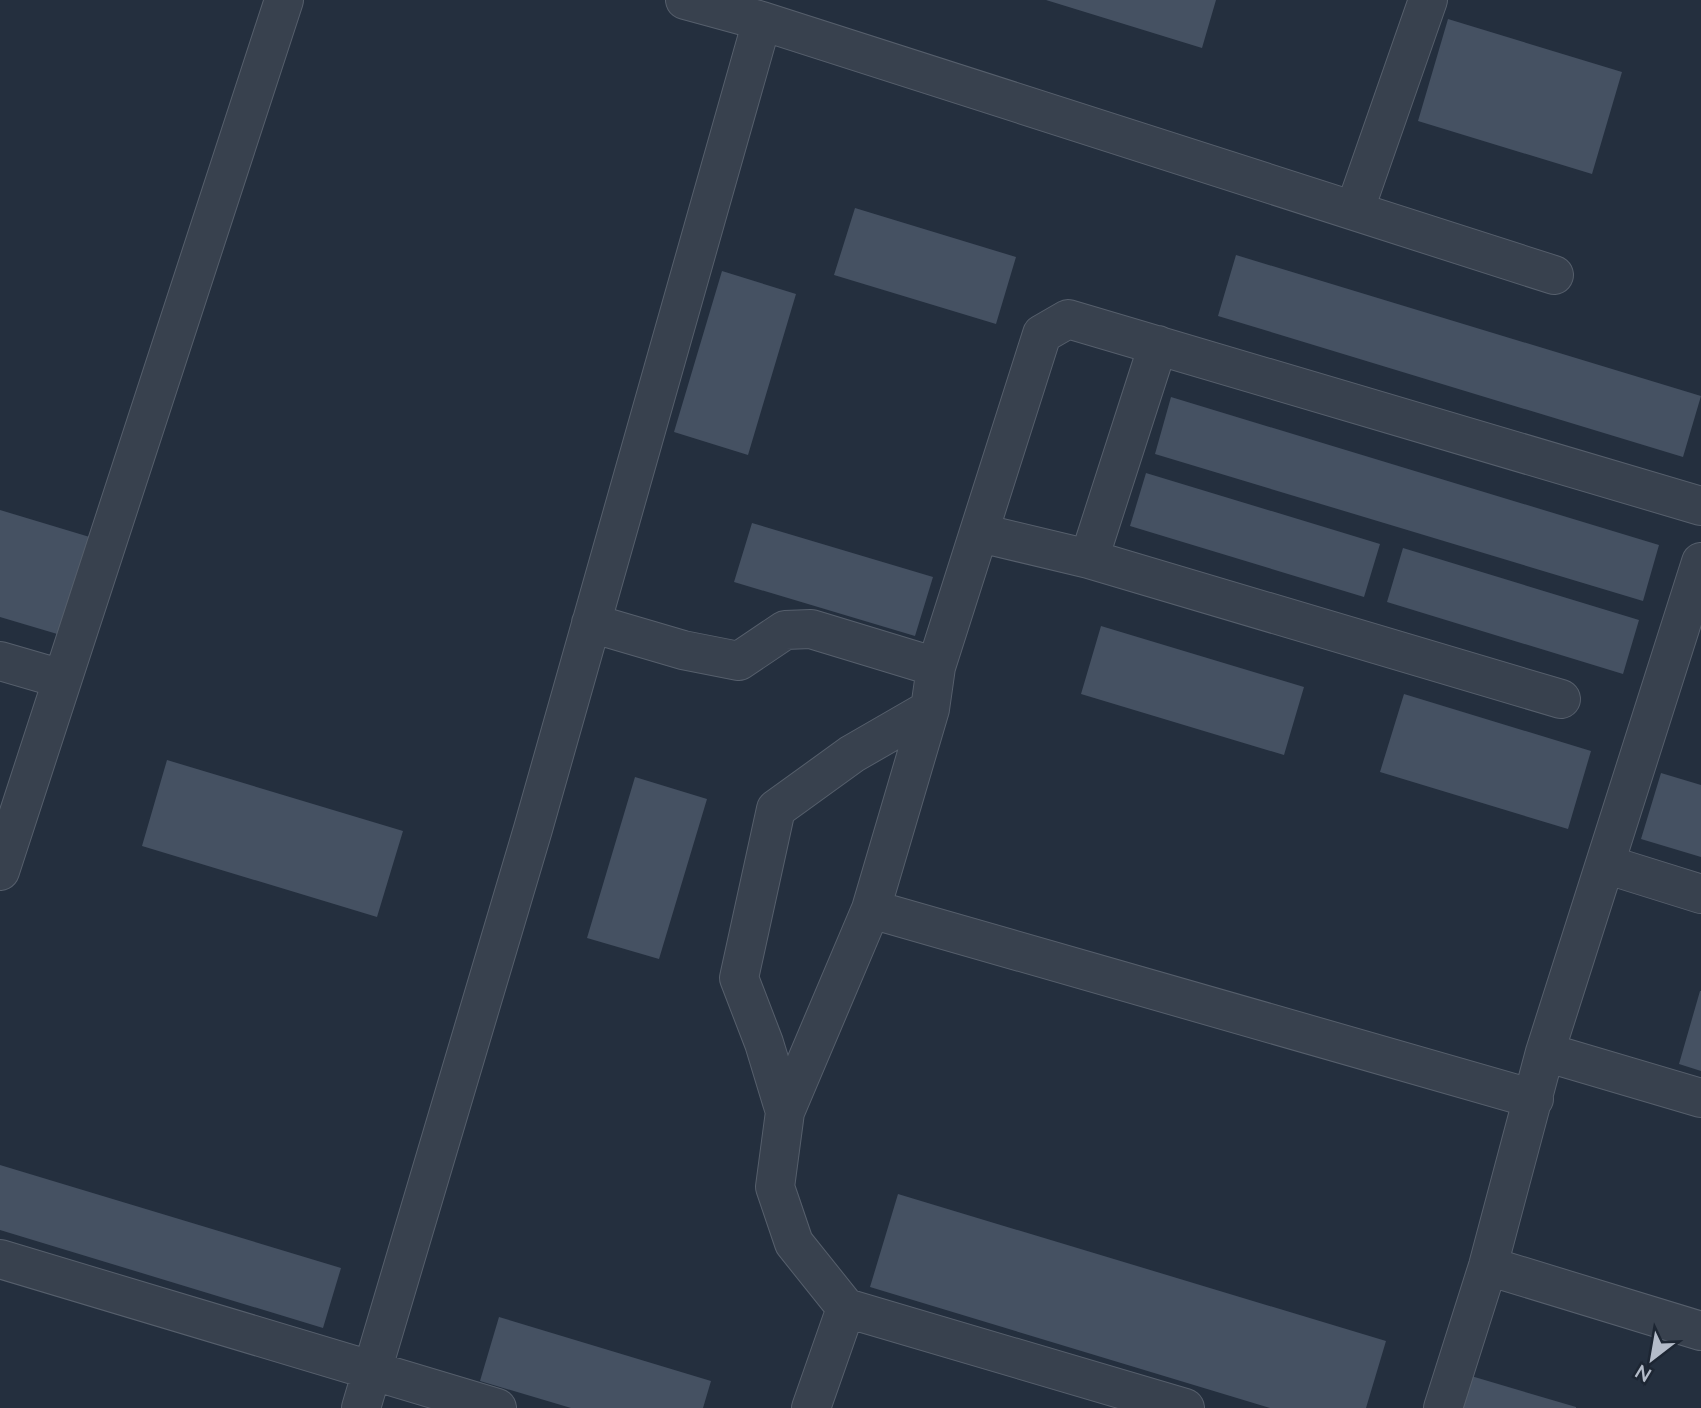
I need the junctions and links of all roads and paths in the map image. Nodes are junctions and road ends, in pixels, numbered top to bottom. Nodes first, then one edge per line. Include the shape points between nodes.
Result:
1 (284, 0) edge
2 (685, 0) edge
3 (1428, 0) edge
4 (762, 21) junction
5 (1355, 209) junction
6 (1554, 275) dead end
7 (1158, 345) junction
8 (1701, 506) edge
9 (980, 533) junction
10 (1089, 559) junction
11 (1701, 562) edge
12 (591, 623) junction
13 (0, 661) edge
14 (936, 667) junction
15 (62, 678) junction
16 (1560, 699) dead end
17 (930, 709) junction
18 (1605, 864) junction
19 (0, 871) edge
20 (1701, 894) edge
21 (871, 909) junction
22 (1545, 1052) junction
23 (1701, 1098) edge
24 (1534, 1099) junction
25 (785, 1112) junction
26 (0, 1259) edge
27 (1488, 1266) junction
28 (846, 1308) junction
29 (1701, 1331) edge
30 (373, 1372) junction
31 (362, 1408) edge
32 (497, 1408) edge
33 (811, 1408) edge
34 (1185, 1408) edge
35 (1443, 1408) edge

1 - 15 lane
2 - 4 lane
3 - 5 lane
4 - 5 lane
4 - 12 lane
5 - 6 lane
7 - 8 lane
7 - 9 lane via 1069,319 1042,334
7 - 10 lane
9 - 10 lane
9 - 14 lane
10 - 16 lane
11 - 18 lane
12 - 14 lane via 739,661 785,630 811,629
12 - 30 lane
13 - 15 lane
14 - 17 lane
15 - 19 lane
17 - 21 lane
17 - 25 lane via 852,754 776,808 739,978
18 - 20 lane
18 - 22 lane
21 - 24 lane
21 - 25 lane
22 - 23 lane
22 - 24 lane
24 - 27 lane
25 - 28 lane via 775,1187 794,1243
26 - 30 lane
27 - 29 lane
27 - 35 lane
28 - 33 lane
28 - 34 lane
30 - 31 lane
30 - 32 lane

